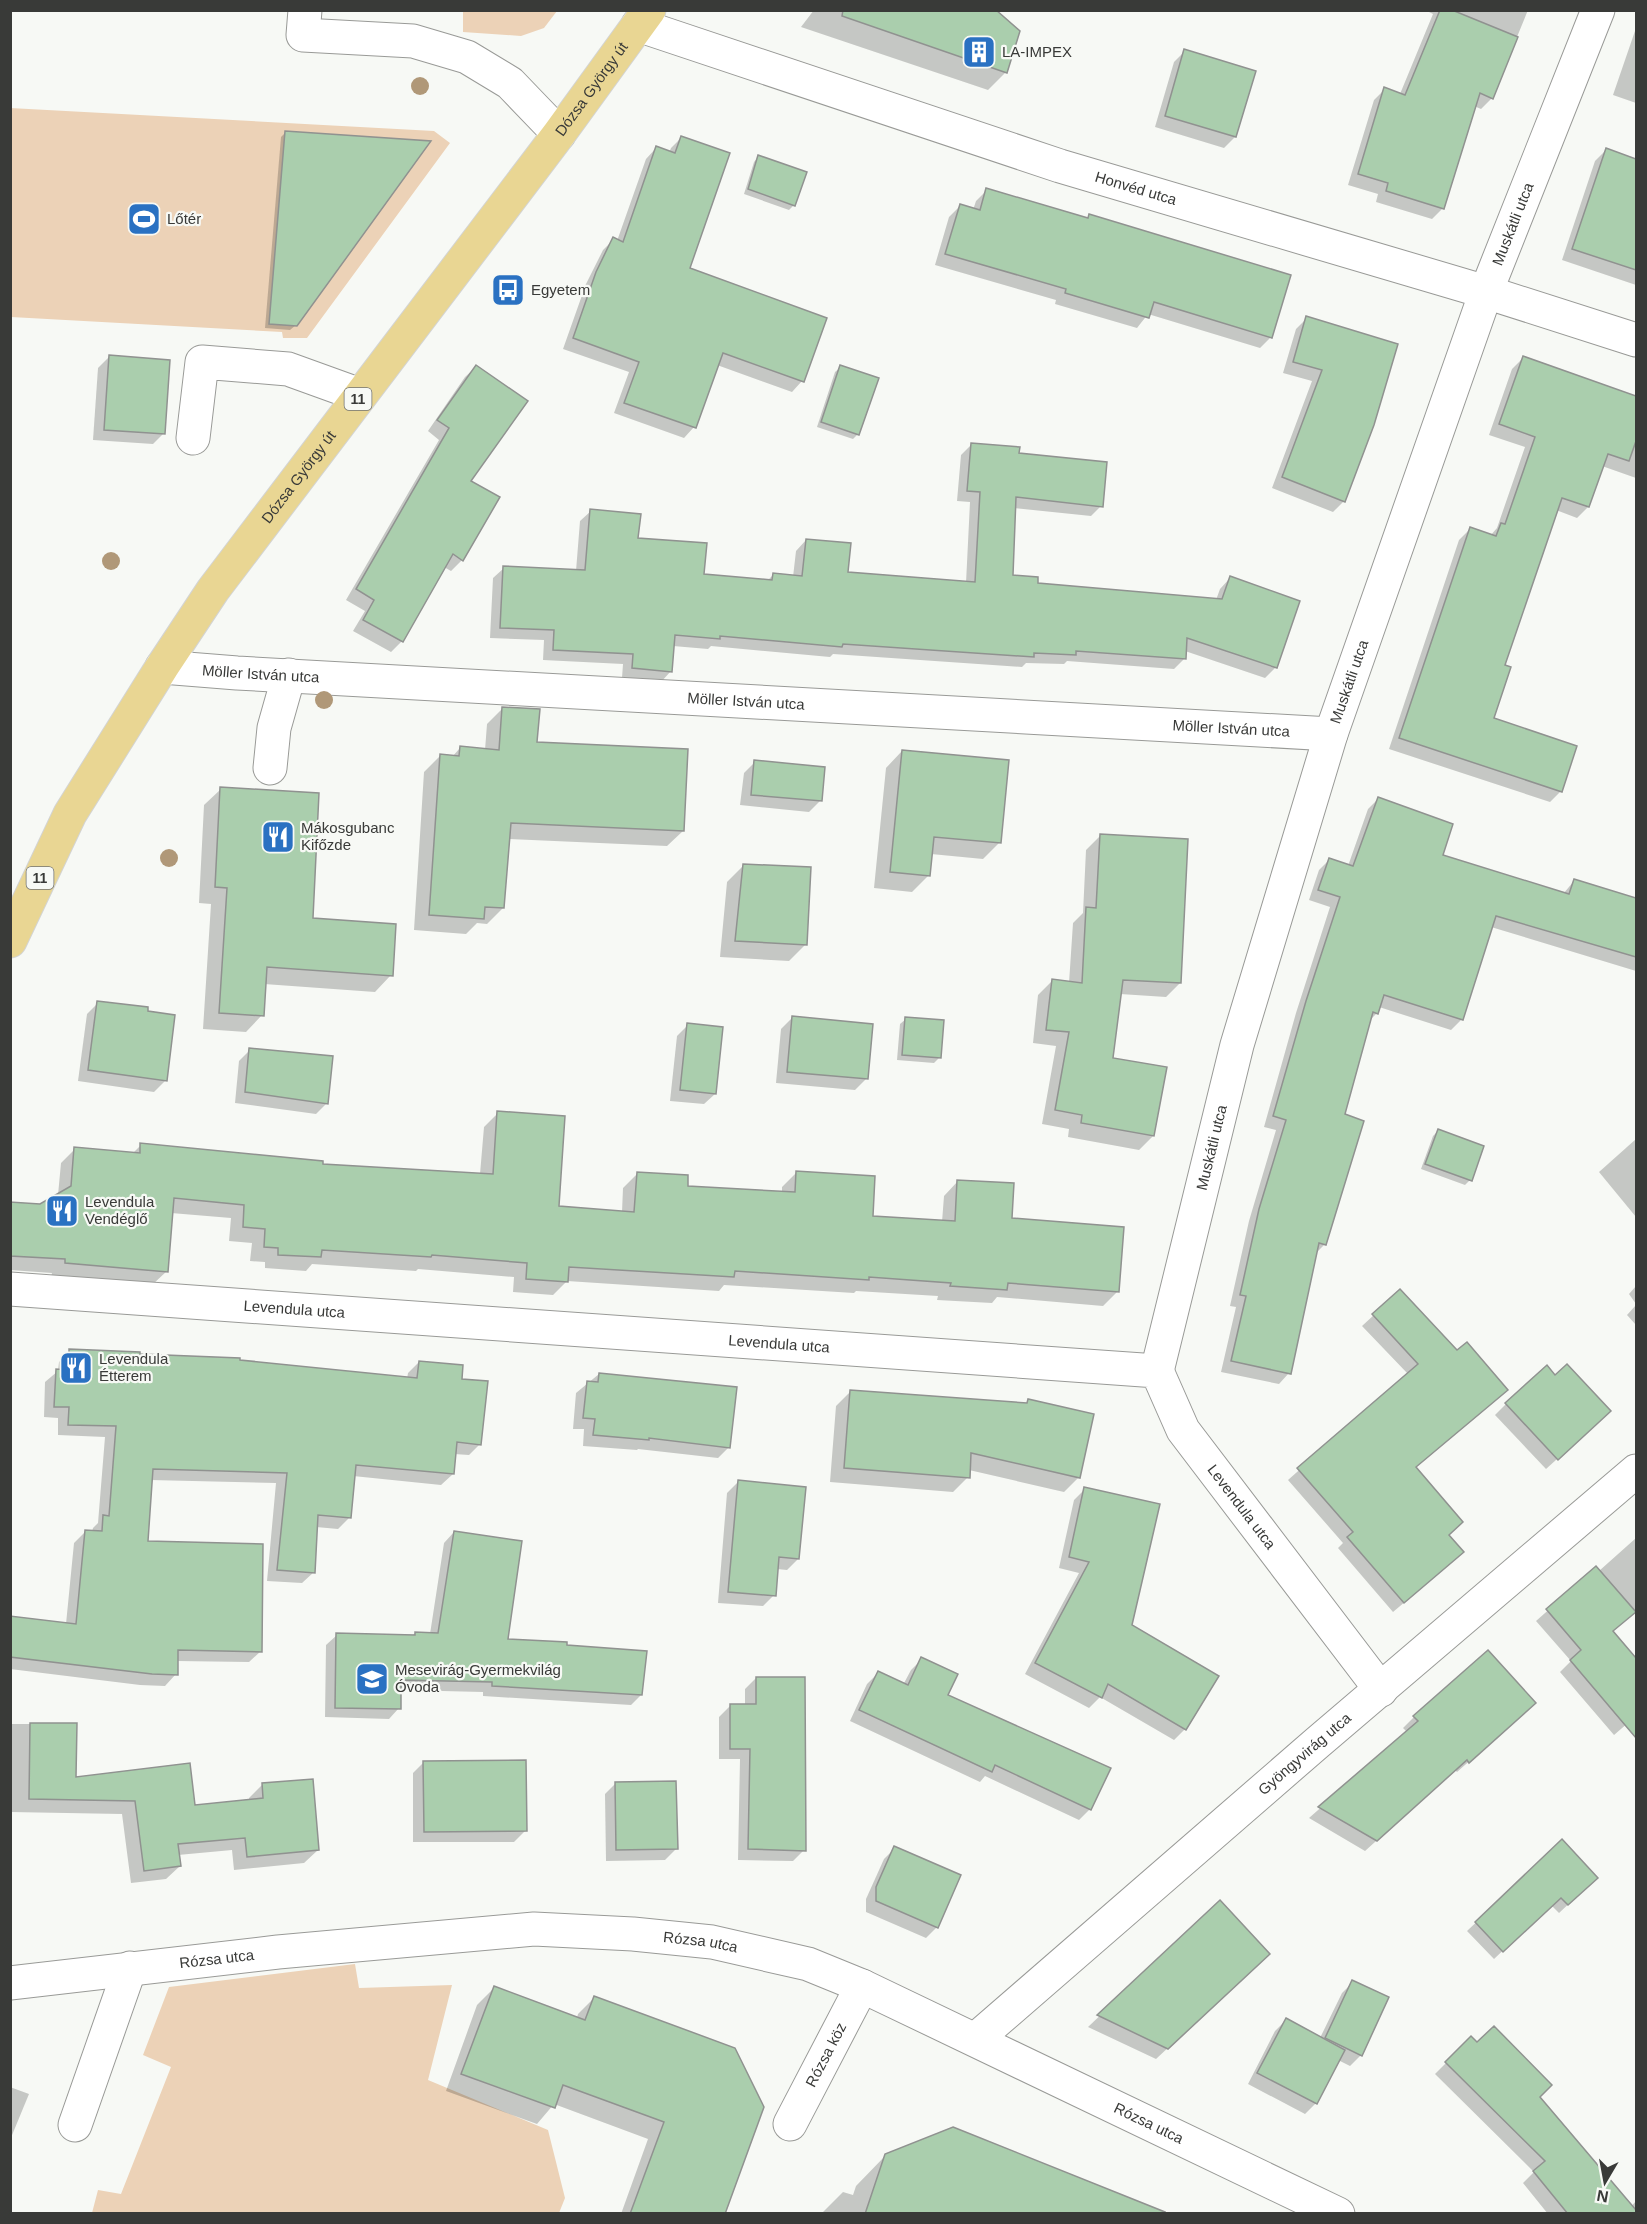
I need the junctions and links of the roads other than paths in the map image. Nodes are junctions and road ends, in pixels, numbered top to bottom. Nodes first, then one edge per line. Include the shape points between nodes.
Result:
1 (305, 10) edge
2 (1598, 10) edge
3 (644, 18) edge
4 (559, 134) junction
5 (1486, 292) junction
6 (1636, 340) edge
7 (360, 395) junction
8 (193, 438) dead end
9 (162, 667) junction
10 (289, 675) junction
11 (1331, 734) junction
12 (270, 768) dead end
13 (10, 941) edge
14 (10, 1289) edge
15 (1157, 1371) junction
16 (1636, 1471) edge
17 (1381, 1690) junction
18 (130, 1968) junction
19 (10, 1983) edge
20 (862, 1986) junction
21 (976, 2039) junction
22 (790, 2124) dead end
23 (75, 2125) dead end
24 (1338, 2214) edge

1 - 4 street via 303,35 413,41 467,57 510,83
2 - 5 street, Muskátli utca
3 - 4 main road, Dózsa György út / 11
3 - 5 street, Honvéd utca via 1060,166
4 - 7 main road, Dózsa György út / 11
5 - 6 street, Honvéd utca
5 - 11 street, Muskátli utca
7 - 8 street via 288,369 202,362
7 - 9 main road, Dózsa György út / 11 via 213,590
9 - 10 street, Möller István utca
9 - 13 main road, Dózsa György út / 11 via 70,814
10 - 11 street, Möller István utca
10 - 12 street via 274,728
11 - 15 street, Muskátli utca via 1237,1045
14 - 15 street, Levendula utca
15 - 17 street, Levendula utca via 1183,1430
16 - 17 street, Gyöngyvirág utca
17 - 21 street, Gyöngyvirág utca
18 - 19 street, Rózsa utca
18 - 20 street, Rózsa utca via 534,1929 712,1942 808,1964
18 - 23 street
20 - 21 street, Rózsa utca
20 - 22 street, Rózsa köz
21 - 24 street, Rózsa utca

